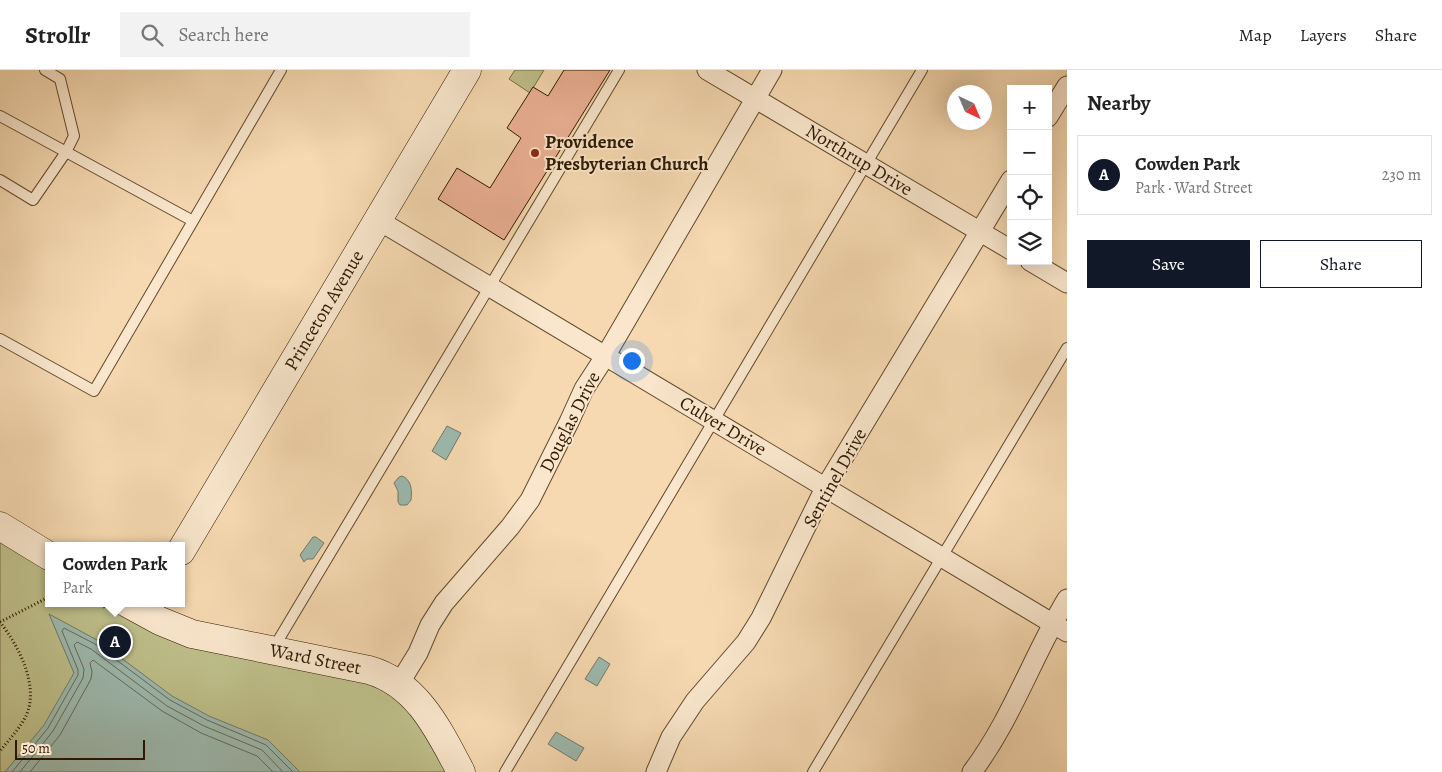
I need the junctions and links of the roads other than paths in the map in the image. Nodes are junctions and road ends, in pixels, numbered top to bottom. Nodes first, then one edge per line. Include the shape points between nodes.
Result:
1 (45, 70) edge
2 (282, 70) edge
3 (467, 70) edge
4 (619, 70) edge
5 (707, 70) edge
6 (772, 70) edge
7 (922, 70) edge
8 (1067, 86) edge
9 (755, 98) junction
10 (1052, 110) edge
11 (0, 116) edge
12 (66, 152) junction
13 (865, 164) junction
14 (0, 180) edge
15 (1007, 187) edge
16 (378, 220) junction
17 (193, 221) junction
18 (980, 232) junction
19 (1007, 248) edge
20 (1037, 265) edge
21 (1067, 283) edge
22 (490, 286) junction
23 (0, 339) edge
24 (1067, 348) edge
25 (606, 355) junction
26 (713, 420) junction
27 (826, 488) junction
28 (0, 526) edge
29 (185, 544) edge
30 (45, 554) edge
31 (941, 557) junction
32 (1067, 598) edge
33 (140, 607) edge
34 (1060, 628) edge
35 (273, 650) junction
36 (400, 684) junction
37 (461, 772) edge
38 (505, 772) edge
39 (656, 772) edge
40 (813, 772) edge
41 (972, 772) edge

1 - 12 lane via 60,79 74,136
2 - 17 lane
3 - 16 street, Princeton Avenue
4 - 22 lane
5 - 9 street, Northrup Drive
6 - 9 street, Douglas Drive
7 - 13 lane
8 - 10 street
9 - 13 street, Northrup Drive
9 - 25 street, Douglas Drive
11 - 12 lane
12 - 14 lane via 33,200
12 - 17 lane
13 - 18 street, Northrup Drive
13 - 26 lane
15 - 18 street, Sentinel Drive
16 - 22 street, Culver Drive
16 - 29 street, Princeton Avenue
17 - 23 lane via 94,391
18 - 19 street, Northrup Drive
18 - 27 street, Sentinel Drive
20 - 21 street
22 - 25 street, Culver Drive
22 - 35 lane
24 - 31 lane
25 - 26 street, Culver Drive
25 - 36 street, Douglas Drive via 584,389 530,500 510,528 444,603
26 - 27 street, Culver Drive
26 - 38 lane
27 - 31 street, Culver Drive
27 - 39 street, Sentinel Drive via 761,618 746,642 695,701 671,737
28 - 30 street
31 - 34 street, Culver Drive
31 - 40 lane
32 - 34 street
33 - 35 street, Ward Street via 192,634
34 - 41 street via 999,733
35 - 36 street, Ward Street via 369,670
36 - 37 street, Ward Street via 428,715

